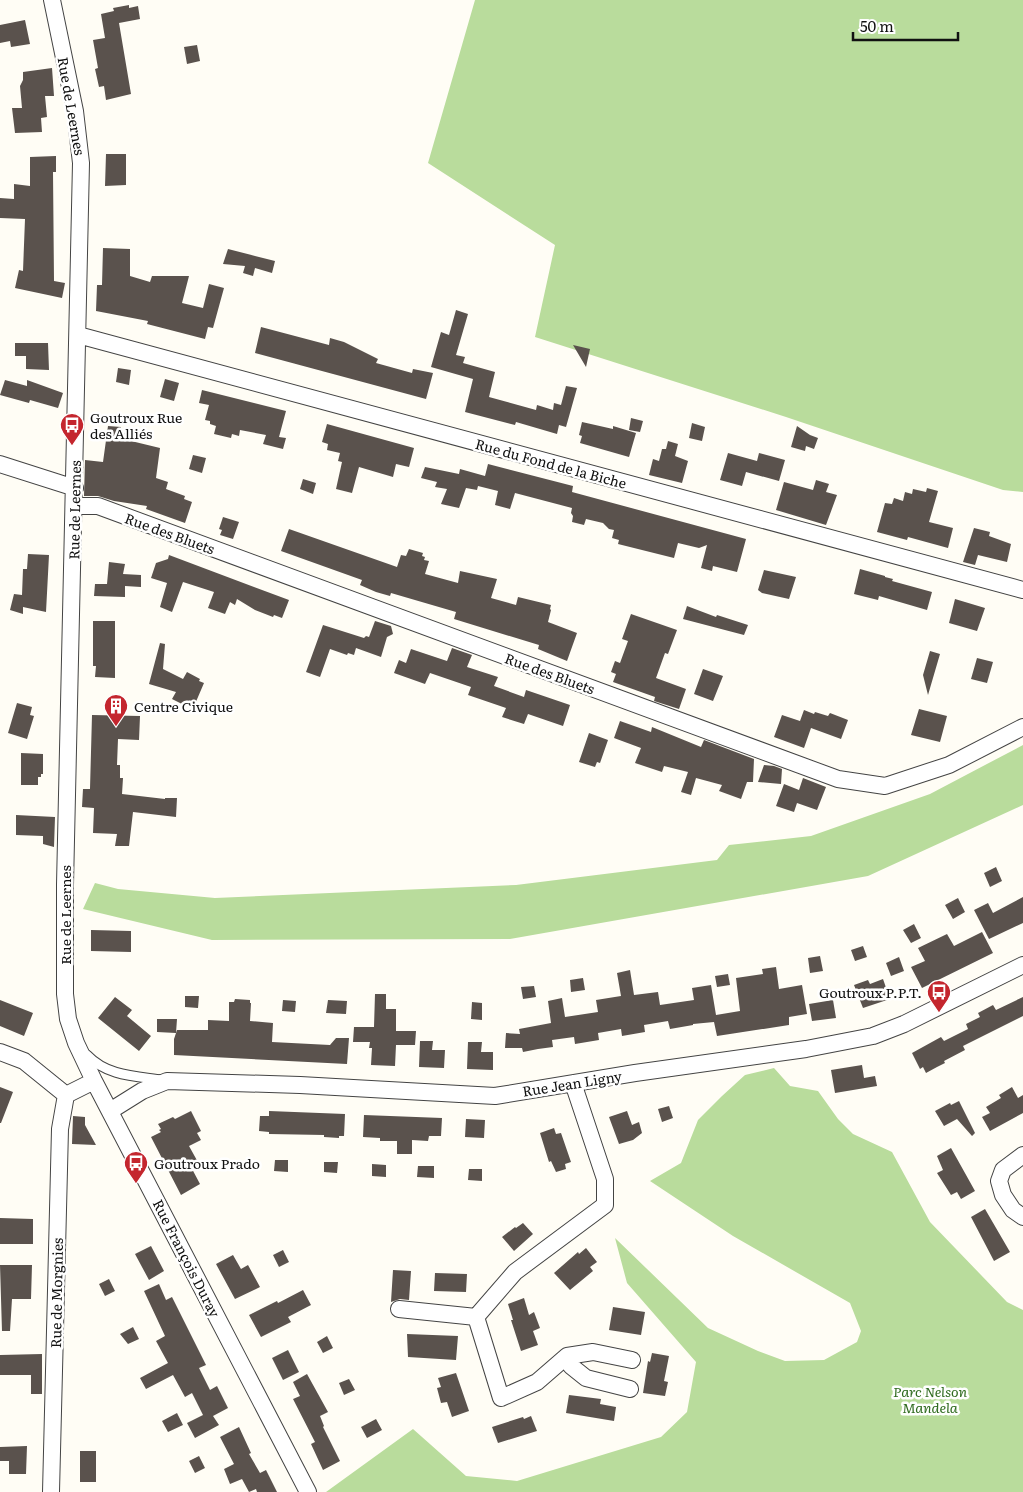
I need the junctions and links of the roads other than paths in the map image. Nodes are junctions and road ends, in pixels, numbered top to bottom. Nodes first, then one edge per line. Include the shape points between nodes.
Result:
1 (52, 0) edge
2 (78, 335) junction
3 (0, 464) edge
4 (75, 488) junction
5 (74, 506) junction
6 (1023, 590) edge
7 (1023, 727) edge
8 (1023, 965) edge
9 (65, 994) joint
10 (76, 1043) junction
11 (0, 1052) edge
12 (94, 1081) junction
13 (167, 1081) junction
14 (572, 1083) junction
15 (66, 1095) junction
16 (110, 1111) junction
17 (1023, 1155) edge
18 (1023, 1217) edge
19 (399, 1309) dead end
20 (476, 1317) junction
21 (567, 1356) junction
22 (632, 1360) dead end
23 (630, 1389) dead end
24 (51, 1492) edge
25 (308, 1492) edge

1 - 2 street, Rue de Leernes via 75,111 81,163
2 - 4 street, Rue de Leernes
2 - 6 street, Rue du Fond de la Biche
3 - 4 street
4 - 5 street, Rue de Leernes
5 - 7 street, Rue des Bluets via 98,506 838,779 885,786 949,765
5 - 9 street, Rue de Leernes
8 - 14 street, Rue Jean Ligny via 873,1036 806,1049
9 - 10 street, Rue François Duray via 68,1019
10 - 12 street, Rue François Duray
10 - 13 lane via 99,1066 114,1073
11 - 15 street via 24,1061
12 - 15 street
12 - 16 street, Rue François Duray
13 - 14 street, Rue Jean Ligny via 495,1096
13 - 16 street, Rue Jean Ligny via 142,1091
14 - 20 street via 605,1179 605,1205 515,1272
15 - 24 street, Rue de Morgnies via 60,1129
16 - 25 street, Rue François Duray
17 - 18 street via 1003,1170 999,1181 1002,1194 1013,1210
19 - 20 street
20 - 21 street via 501,1398 537,1382
21 - 22 street via 593,1352
21 - 23 street via 571,1366 586,1378

